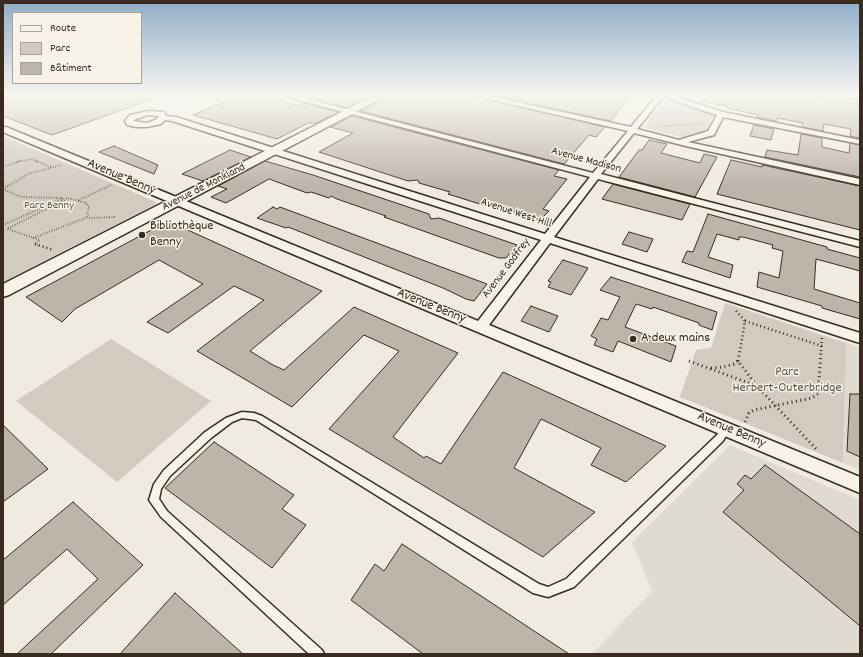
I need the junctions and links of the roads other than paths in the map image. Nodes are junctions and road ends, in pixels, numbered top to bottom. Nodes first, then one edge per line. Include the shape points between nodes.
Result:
1 (194, 126) edge
2 (325, 126) edge
3 (399, 126) edge
4 (612, 126) edge
5 (636, 126) edge
6 (715, 126) edge
7 (779, 126) edge
8 (3, 129) edge
9 (632, 130) junction
10 (681, 141) junction
11 (860, 142) edge
12 (275, 151) junction
13 (595, 176) junction
14 (860, 182) edge
15 (178, 201) junction
16 (547, 238) junction
17 (860, 244) edge
18 (3, 291) edge
19 (480, 327) junction
20 (860, 338) edge
21 (726, 429) junction
22 (860, 485) edge
23 (318, 654) edge

1 - 12 street, Avenue West Hill
2 - 12 street, Avenue de Monkland
3 - 13 street, Avenue Madison
4 - 9 street
5 - 9 street, Avenue Godfrey
6 - 10 street via 711,133
7 - 11 street
8 - 15 street, Avenue Benny
9 - 10 street
9 - 13 street, Avenue Godfrey
10 - 14 street
12 - 15 street, Avenue de Monkland
12 - 16 street, Avenue West Hill
13 - 16 street, Avenue Godfrey
13 - 17 street, Avenue Madison
15 - 18 street, Avenue de Monkland
15 - 19 street, Avenue Benny
16 - 19 street, Avenue Godfrey
16 - 20 street, Avenue West Hill
19 - 21 street, Avenue Benny
21 - 22 street, Avenue Benny
21 - 23 lane via 720,438 570,583 548,592 541,591 259,418 242,415 229,420 208,435 167,473 157,487 154,500 164,514

